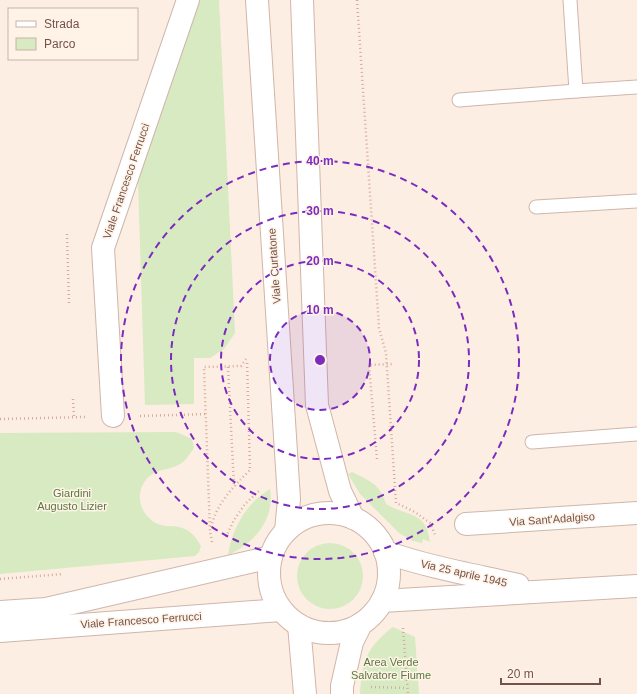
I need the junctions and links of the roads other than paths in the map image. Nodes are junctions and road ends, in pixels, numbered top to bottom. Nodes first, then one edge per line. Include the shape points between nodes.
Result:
1 (188, 0) edge
2 (257, 0) edge
3 (302, 0) edge
4 (570, 0) edge
5 (637, 87) edge
6 (576, 91) junction
7 (459, 100) dead end
8 (637, 201) edge
9 (536, 207) dead end
10 (113, 416) road end
11 (637, 434) edge
12 (532, 442) dead end
13 (637, 513) edge
14 (353, 518) junction
15 (466, 524) dead end
16 (286, 531) junction
17 (385, 552) junction
18 (271, 557) junction
19 (637, 586) edge
20 (545, 591) junction
21 (382, 601) junction
22 (281, 610) junction
23 (0, 612) edge
24 (362, 624) junction
25 (299, 625) junction
26 (0, 631) edge
27 (305, 694) edge
28 (342, 694) edge

1 - 10 main road, Viale Francesco Ferrucci via 103,248
2 - 16 main road, Viale Curtatone via 289,498
3 - 14 main road via 317,405 340,491
4 - 6 lane
5 - 6 lane
6 - 7 lane
8 - 9 lane
11 - 12 lane
13 - 15 main road, Via Sant'Adalgiso
14 - 16 main road via 336,514 316,515 298,522
14 - 17 main road via 375,536
16 - 18 main road
17 - 20 main road, Via 25 aprile 1945 via 437,567
17 - 21 main road via 389,568 388,586
18 - 22 main road via 270,584
18 - 23 main road, Viale Francesco Ferrucci via 46,609
19 - 20 main road, Via 25 aprile 1945
20 - 21 main road, Via 25 aprile 1945
21 - 24 main road
22 - 25 main road
22 - 26 main road, Viale Francesco Ferrucci
24 - 25 main road via 344,632 328,633 312,631
24 - 28 main road via 352,642
25 - 27 main road

